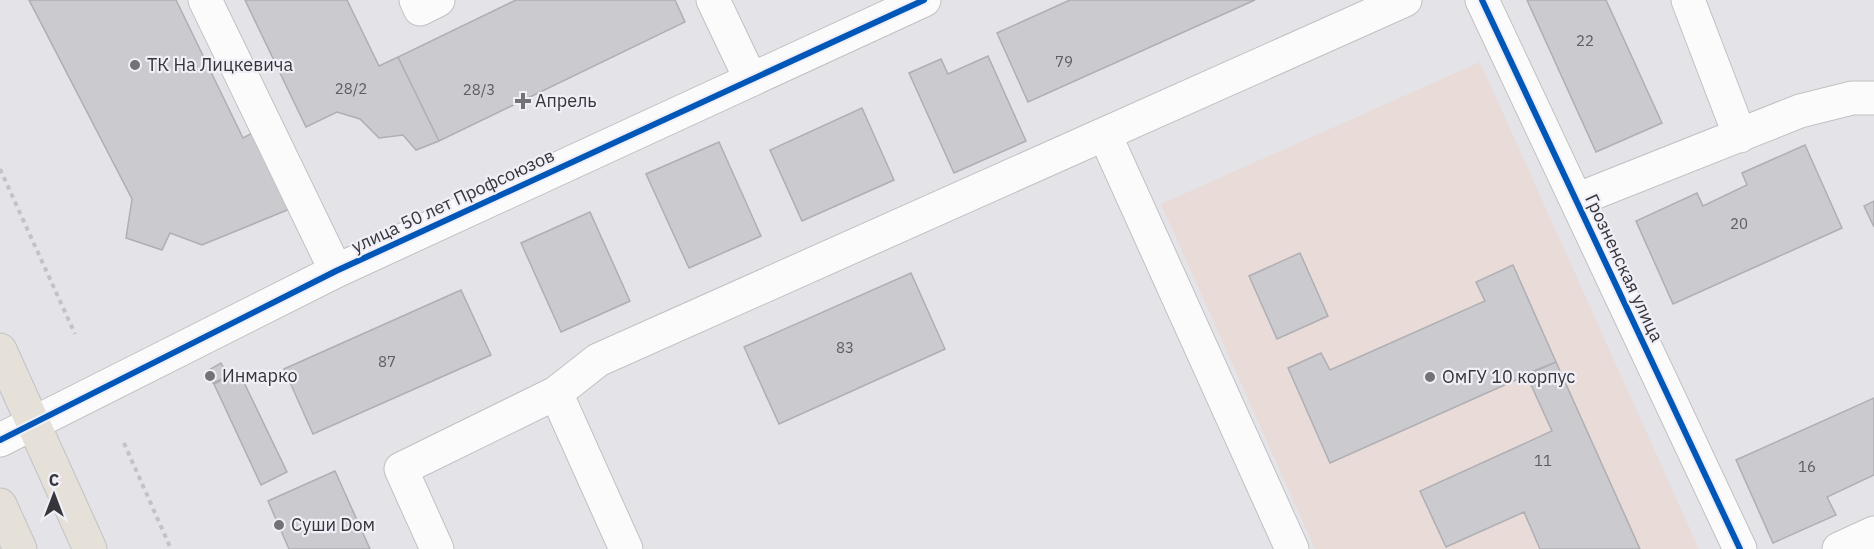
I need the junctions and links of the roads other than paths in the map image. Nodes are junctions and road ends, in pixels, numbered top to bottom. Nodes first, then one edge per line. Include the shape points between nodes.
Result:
1 (205, 0) edge
2 (416, 0) edge
3 (438, 0) edge
4 (713, 0) edge
5 (924, 0) edge
6 (1405, 0) edge
7 (1482, 0) edge
8 (1688, 0) edge
9 (752, 80) junction
10 (1874, 98) edge
11 (1105, 135) junction
12 (1740, 136) junction
13 (1576, 200) junction
14 (336, 271) junction
15 (0, 350) edge
16 (556, 393) junction
17 (32, 424) junction
18 (0, 440) edge
19 (0, 505) edge
20 (1874, 533) edge
21 (20, 549) edge
22 (90, 549) edge
23 (437, 549) edge
24 (626, 549) edge
25 (1292, 549) edge
26 (1740, 549) edge
27 (1839, 549) edge

1 - 14 street
2 - 3 street via 420,9
4 - 9 street
5 - 9 street, улица 50 лет Профсоюзов
6 - 11 street
7 - 13 street, Грозненская улица
8 - 12 street
9 - 14 street, улица 50 лет Профсоюзов
10 - 12 street via 1852,98 1800,111
11 - 16 street via 598,360
11 - 25 street
12 - 13 street
13 - 26 street, Грозненская улица
14 - 17 street, улица 50 лет Профсоюзов
15 - 17 main road
16 - 23 street via 401,469
16 - 24 street
17 - 18 street, улица 50 лет Профсоюзов
17 - 22 main road
19 - 21 main road
20 - 27 street

